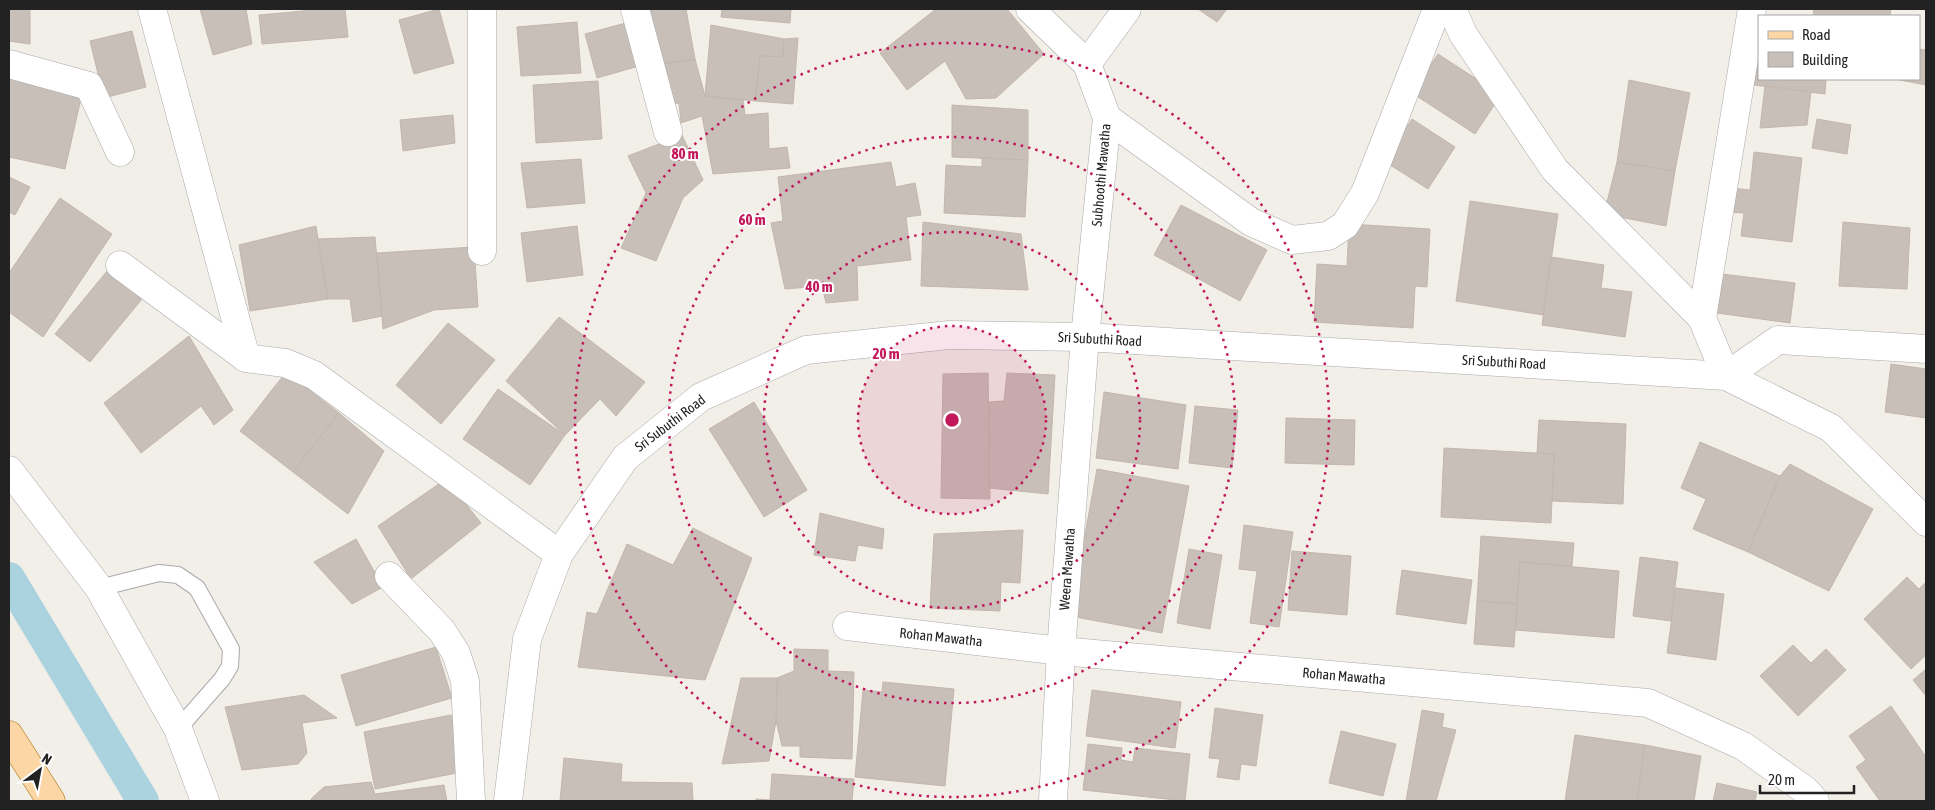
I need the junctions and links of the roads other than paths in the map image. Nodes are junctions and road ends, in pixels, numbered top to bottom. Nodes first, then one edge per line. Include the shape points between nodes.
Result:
1 (152, 9) edge
2 (482, 9) edge
3 (635, 9) edge
4 (1030, 9) edge
5 (1127, 9) edge
6 (1437, 9) edge
7 (1452, 9) edge
8 (1752, 9) edge
9 (9, 64) edge
10 (1087, 64) junction
11 (1107, 118) junction
12 (668, 132) dead end
13 (120, 152) dead end
14 (482, 251) dead end
15 (120, 264) dead end
16 (1702, 318) junction
17 (1085, 337) junction
18 (1926, 348) edge
19 (246, 358) junction
20 (1726, 376) junction
21 (9, 470) edge
22 (1926, 522) edge
23 (559, 554) junction
24 (389, 576) dead end
25 (99, 588) junction
26 (847, 626) dead end
27 (1061, 651) junction
28 (178, 729) junction
29 (9, 735) edge
30 (50, 801) edge
31 (205, 801) edge
32 (471, 801) edge
33 (508, 801) edge
34 (1053, 801) edge
35 (1815, 801) edge

1 - 19 street
2 - 14 street
3 - 12 street
4 - 10 street, Subhoothi Mawatha
5 - 10 street
6 - 11 street via 1365,193 1345,225 1328,236 1292,240 1251,222
7 - 16 street via 1463,34 1555,170
8 - 16 street
9 - 13 street via 89,86
10 - 11 street, Subhoothi Mawatha
11 - 17 street, Subhoothi Mawatha
15 - 19 street
16 - 20 street
17 - 20 street, Sri Subuthi Road
17 - 23 street, Sri Subuthi Road via 949,335 806,350 701,397 625,458
17 - 27 street, Weera Mawatha
18 - 20 street via 1778,340
19 - 23 street via 286,363 314,375
20 - 22 street, Sri Subuthi Road via 1831,428
21 - 25 street
23 - 33 street, Sri Subuthi Road via 527,640
24 - 32 street via 442,631 456,653 465,681
25 - 28 street
25 - 28 lane via 158,573 178,575 197,588 231,649 230,666
26 - 27 street, Rohan Mawatha
27 - 34 street, Weera Mawatha
27 - 35 street, Rohan Mawatha via 1648,704 1743,746 1805,790
28 - 31 street
29 - 30 main road

